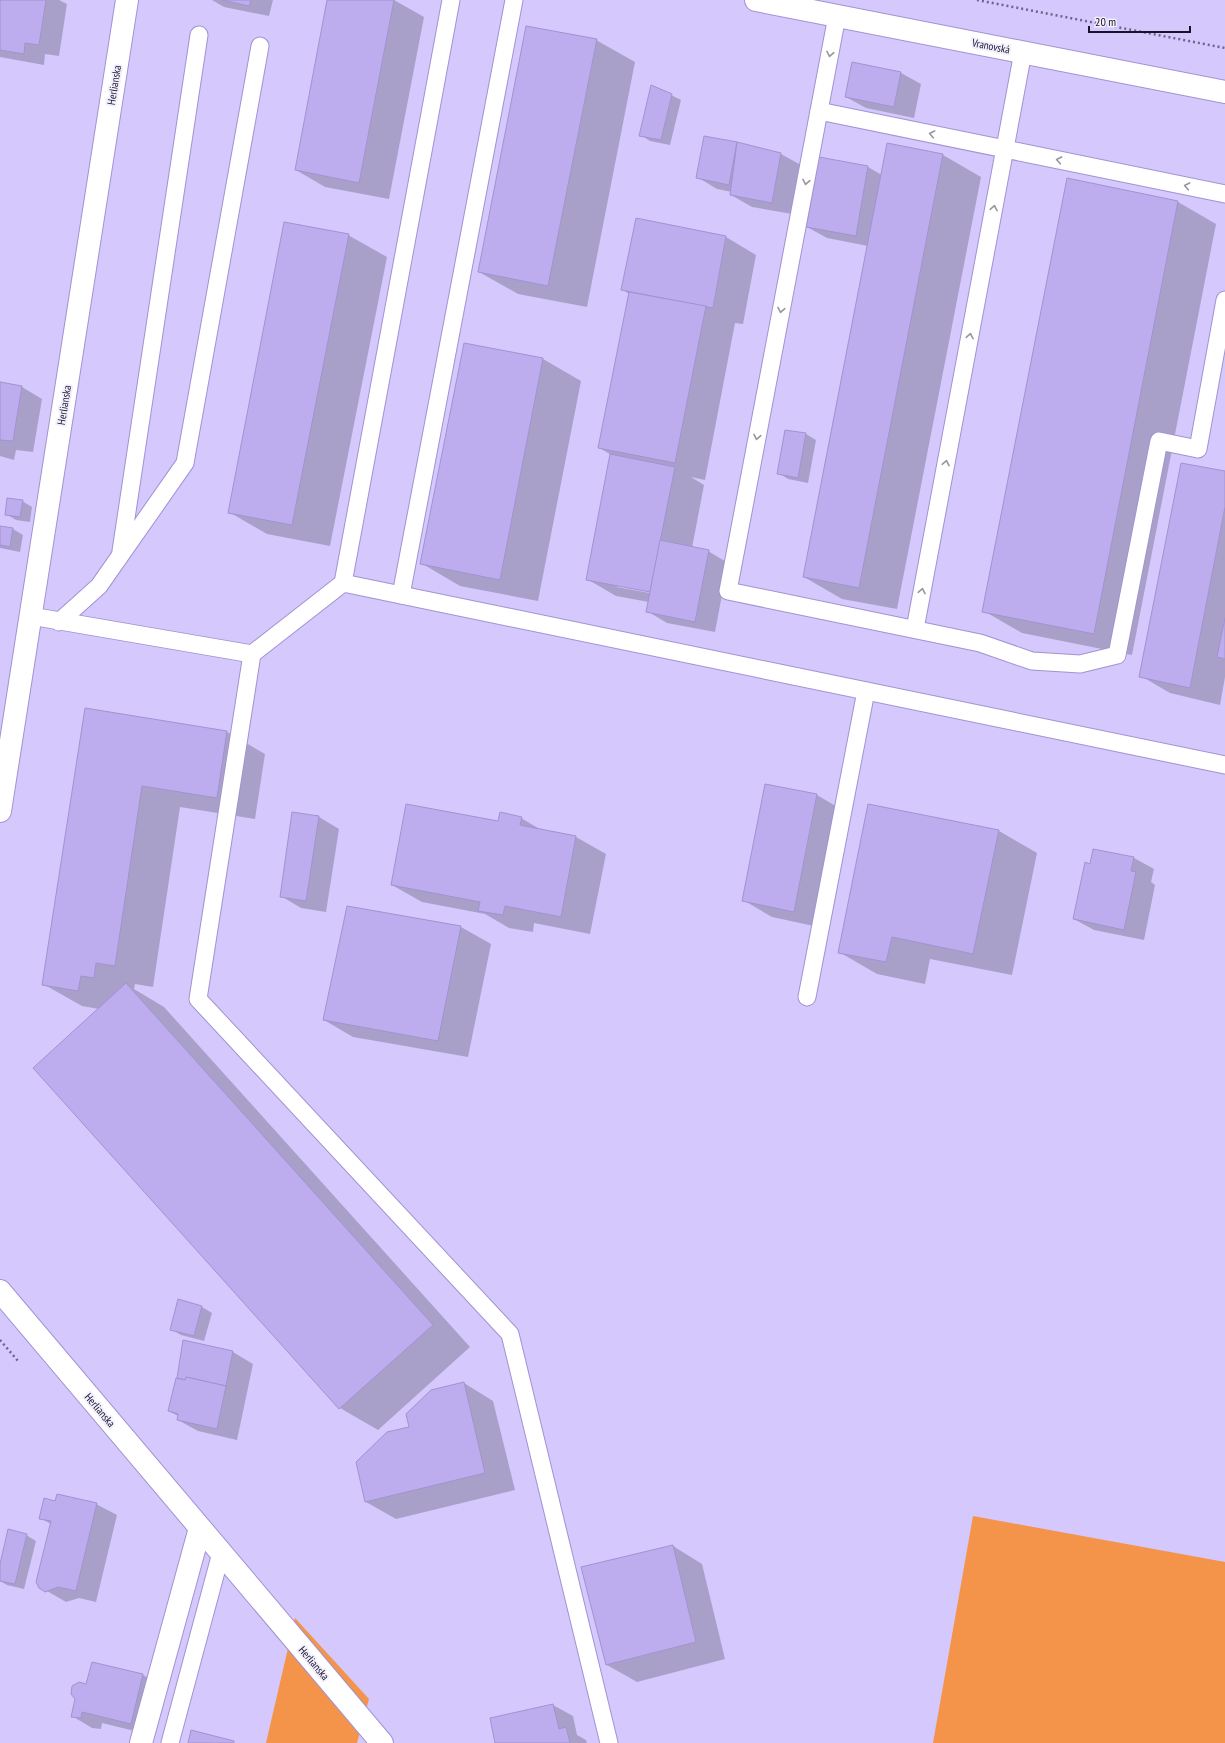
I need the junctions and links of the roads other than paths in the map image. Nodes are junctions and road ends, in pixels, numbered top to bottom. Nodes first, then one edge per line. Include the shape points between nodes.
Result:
1 (127, 0) edge
2 (451, 0) edge
3 (514, 0) edge
4 (756, 0) edge
5 (837, 16) junction
6 (199, 35) dead end
7 (260, 46) dead end
8 (1023, 52) junction
9 (1225, 92) edge
10 (819, 111) junction
11 (1005, 149) junction
12 (1225, 194) edge
13 (1225, 300) edge
14 (120, 555) junction
15 (343, 583) junction
16 (401, 595) junction
17 (31, 616) junction
18 (59, 622) junction
19 (915, 630) junction
20 (252, 654) junction
21 (866, 691) junction
22 (1225, 765) edge
23 (0, 811) edge
24 (807, 997) dead end
25 (0, 1291) edge
26 (200, 1528) junction
27 (221, 1553) junction
28 (376, 1740) edge
29 (141, 1743) edge
30 (170, 1743) edge
31 (608, 1743) edge

1 - 17 street, Herlianska
2 - 15 lane
3 - 16 lane
4 - 5 street, Vranovská
5 - 8 street, Vranovská
5 -> 10 lane
6 - 14 lane
7 - 14 lane via 185,463
8 - 9 street, Vranovská
8 - 11 lane
11 -> 10 lane
10 -> 19 lane via 728,591
12 -> 11 lane
19 -> 11 lane
13 - 19 lane via 1198,449 1159,441 1117,655 1080,664 1032,661 980,642
14 - 18 lane via 99,586
15 - 16 lane
15 - 20 lane
16 - 21 lane
17 - 18 lane
17 - 23 street, Herlianska
18 - 20 lane
20 - 31 lane via 198,999 510,1334
21 - 22 lane
21 - 24 lane
25 - 26 street, Herlianska
26 - 27 street, Herlianska
26 - 29 street
27 - 28 street, Herlianska
27 - 30 lane

